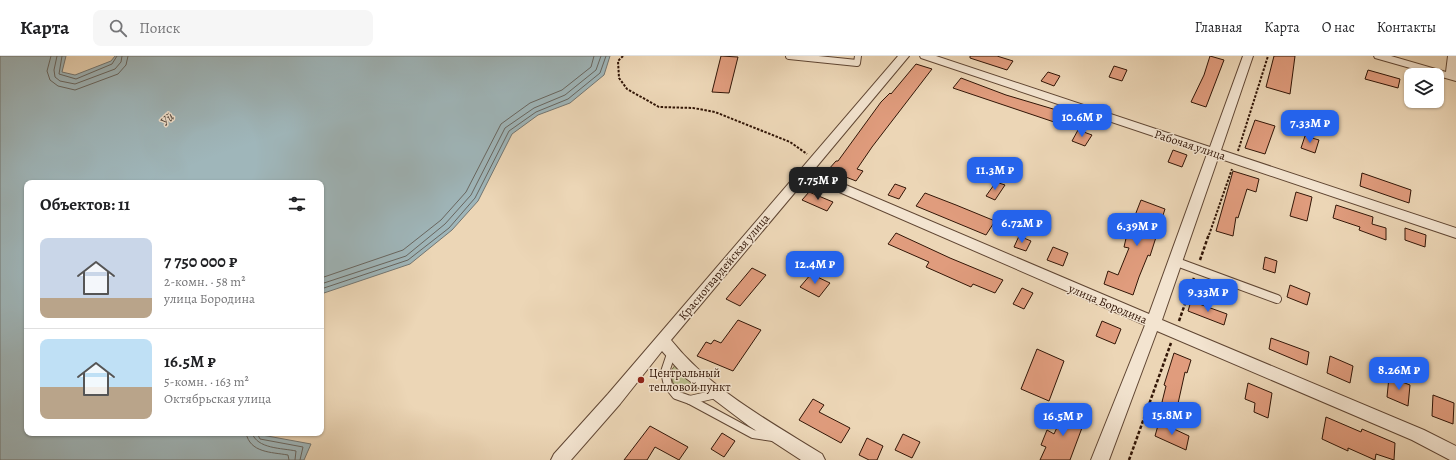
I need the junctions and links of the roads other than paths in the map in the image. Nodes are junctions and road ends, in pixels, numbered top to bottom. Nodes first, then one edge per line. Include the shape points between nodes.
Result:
1 (789, 56) edge
2 (858, 56) edge
3 (904, 56) edge
4 (925, 56) edge
5 (1248, 56) edge
6 (1379, 56) edge
7 (1453, 56) edge
8 (1454, 77) edge
9 (1213, 152) junction
10 (804, 172) junction
11 (1456, 233) edge
12 (1174, 261) junction
13 (1277, 299) dead end
14 (1152, 322) junction
15 (662, 340) junction
16 (671, 354) junction
17 (716, 394) junction
18 (690, 400) junction
19 (783, 438) junction
20 (1456, 454) edge
21 (560, 460) edge
22 (816, 460) edge
23 (1100, 460) edge

1 - 2 lane via 857,63
3 - 10 street, Красногвардейская улица
4 - 9 street, Рабочая улица
5 - 9 street
6 - 8 street
7 - 8 street
9 - 11 street, Рабочая улица
9 - 12 street
10 - 14 street, улица Бородина
10 - 15 street, Красногвардейская улица
12 - 13 lane
12 - 14 street
14 - 20 street, улица Бородина via 1418,435
14 - 23 street
15 - 16 street
15 - 21 street, Красногвардейская улица
16 - 17 street
16 - 18 lane via 665,372 668,385 676,394
17 - 18 lane
17 - 19 street
18 - 19 lane via 753,434
19 - 22 street

